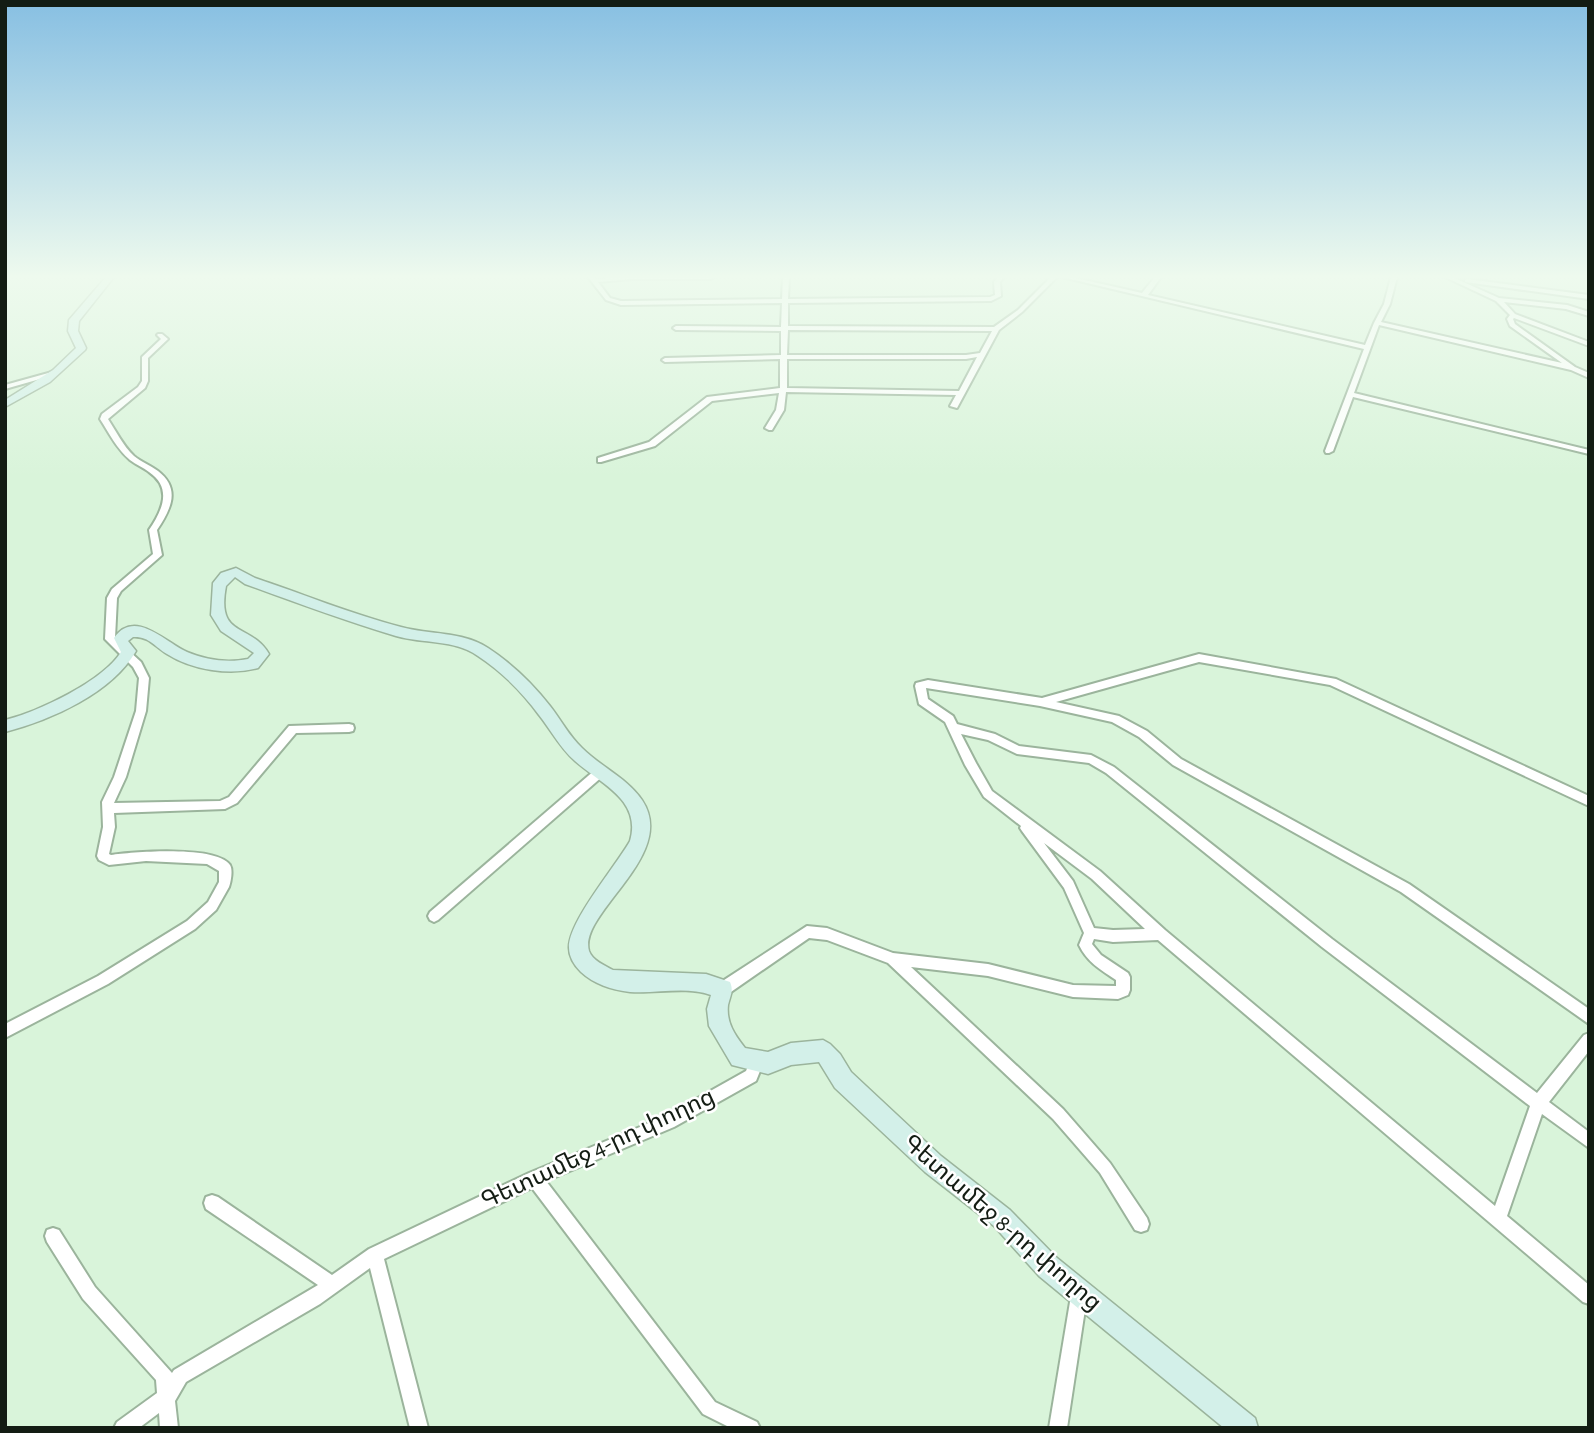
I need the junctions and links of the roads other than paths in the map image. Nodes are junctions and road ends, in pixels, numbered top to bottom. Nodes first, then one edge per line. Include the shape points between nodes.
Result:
1 (79, 344) edge
2 (159, 344) edge
3 (785, 344) edge
4 (988, 344) edge
5 (1351, 344) edge
6 (1369, 344) edge
7 (1468, 344) edge
8 (1539, 344) edge
9 (1368, 348) junction
10 (983, 354) junction
11 (785, 357) junction
12 (665, 360) dead end
13 (1573, 368) junction
14 (52, 373) junction
15 (1589, 376) edge
16 (5, 387) edge
17 (783, 390) junction
18 (959, 393) junction
19 (1350, 394) junction
20 (5, 404) edge
21 (954, 406) dead end
22 (769, 428) dead end
23 (1329, 451) dead end
24 (1589, 452) edge
25 (601, 460) dead end
26 (128, 656) junction
27 (1042, 702) junction
28 (5, 726) edge
29 (349, 728) dead end
30 (955, 728) junction
31 (599, 774) junction
32 (1589, 801) edge
33 (108, 808) junction
34 (1018, 817) junction
35 (434, 916) dead end
36 (1090, 933) junction
37 (1160, 934) junction
38 (893, 959) junction
39 (723, 989) junction
40 (1589, 1017) edge
41 (5, 1031) edge
42 (1589, 1040) edge
43 (757, 1061) junction
44 (1539, 1102) junction
45 (1589, 1141) edge
46 (534, 1178) junction
47 (212, 1203) dead end
48 (1498, 1219) junction
49 (1141, 1224) dead end
50 (53, 1236) dead end
51 (375, 1255) junction
52 (332, 1285) junction
53 (1080, 1293) junction
54 (1589, 1296) edge
55 (168, 1396) junction
56 (124, 1428) edge
57 (169, 1428) edge
58 (419, 1428) edge
59 (751, 1428) edge
60 (1058, 1428) edge
61 (1245, 1428) edge

1 - 14 street via 73,359
2 - 26 street via 143,362 141,388 104,419 129,456 163,481 169,500 153,530 158,555 111,598 110,639
3 - 11 street
4 - 10 street
5 - 9 street
6 - 9 street
7 - 13 street
8 - 13 street
9 - 19 street
10 - 11 street
10 - 18 street
11 - 12 street
11 - 17 street
13 - 15 street
14 - 16 street
14 - 20 street
17 - 18 street
17 - 22 street via 780,411
17 - 25 street via 710,399 652,444
18 - 21 street
19 - 23 street
19 - 24 street
26 - 28 street via 82,691 26,721
26 - 31 street via 121,638 144,632 176,653 220,665 253,664 262,654 259,649 226,631 216,611 219,583 236,572 250,581 393,630 481,650 541,706 569,747
26 - 33 street via 144,678 141,711
27 - 30 street via 920,686 923,701
27 - 32 street via 1199,658 1332,682
27 - 40 street via 1115,719 1143,734 1177,762 1405,888
29 - 33 street via 293,729 233,800 221,806
30 - 34 street via 988,794
30 - 44 street via 991,737 1017,750 1091,759 1110,770 1326,943
31 - 35 street
31 - 39 street via 637,806 643,830 630,860 580,934 576,949 581,959 609,978 627,982 694,981
33 - 41 street via 103,856 109,860 146,856 209,859 225,868 225,883 212,906 191,925 103,980
34 - 36 street via 1069,885
34 - 37 street via 1096,875
36 - 37 street
36 - 38 street via 1085,944 1096,959 1123,977 1123,990 1118,993 1073,992 988,970
37 - 48 street
38 - 39 street via 827,934 807,932
38 - 49 street via 1058,1114 1105,1168
39 - 43 street via 716,1005 723,1036 739,1058
42 - 44 street
43 - 46 street, Գետամեջ 4-րդ փողոց via 751,1076 669,1122
43 - 53 street, Գետամեջ 8-րդ փողոց via 768,1063 791,1054 823,1051 853,1090 933,1164 1002,1218
44 - 45 street
44 - 48 street
46 - 51 street, Գետամեջ 4-րդ փողոց
46 - 59 street via 709,1408
47 - 52 street
48 - 54 street
50 - 55 street via 89,1293 164,1376
51 - 52 street, Գետամեջ 4-րդ փողոց
51 - 58 street
52 - 55 street, Գետամեջ 4-րդ փողոց via 180,1376
53 - 60 street
53 - 61 street, Գետամեջ 8-րդ փողոց
55 - 56 street, Գետամեջ 4-րդ փողոց
55 - 57 street

